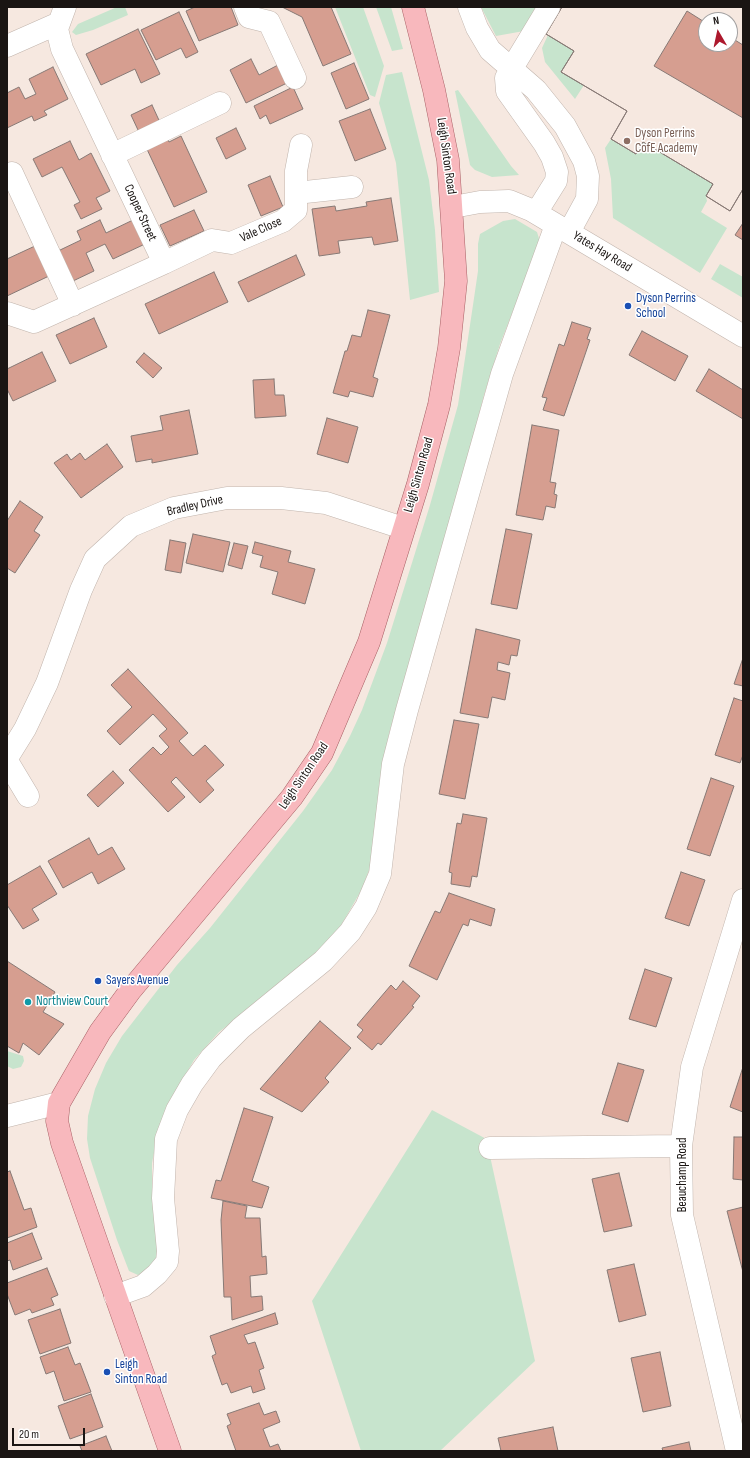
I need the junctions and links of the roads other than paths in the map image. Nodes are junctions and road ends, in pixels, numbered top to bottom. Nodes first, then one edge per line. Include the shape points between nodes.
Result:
1 (245, 7) edge
2 (413, 7) edge
3 (469, 7) edge
4 (549, 7) edge
5 (62, 15) edge
6 (11, 45) edge
7 (511, 69) junction
8 (295, 78) dead end
9 (220, 103) dead end
10 (301, 145) dead end
11 (112, 155) junction
12 (12, 173) dead end
13 (352, 187) dead end
14 (296, 193) junction
15 (453, 207) junction
16 (536, 213) junction
17 (563, 228) junction
18 (164, 263) junction
19 (73, 305) junction
20 (7, 313) edge
21 (743, 336) edge
22 (403, 528) junction
23 (7, 758) edge
24 (7, 761) edge
25 (28, 796) dead end
26 (743, 900) edge
27 (59, 1103) junction
28 (7, 1116) edge
29 (681, 1146) junction
30 (490, 1148) dead end
31 (115, 1296) junction
32 (170, 1451) edge
33 (737, 1451) edge

1 - 8 street via 249,17 269,22
2 - 15 main road, Leigh Sinton Road via 443,125
3 - 7 street via 490,50
4 - 7 street
5 - 6 street
5 - 11 street, Cooper Street via 57,29 62,50
7 - 16 street via 506,78 507,91 544,143 557,172 556,182
7 - 17 street via 536,90 550,107 565,126 584,160 588,176 588,199
9 - 11 street
10 - 14 street, Vale Close via 296,171
11 - 18 street, Cooper Street
12 - 19 street
13 - 14 street
14 - 18 street, Vale Close via 296,210 284,221 231,243 212,240
15 - 16 street, Yates Hay Road via 480,202 509,201
15 - 22 main road, Leigh Sinton Road via 456,281 449,348 439,405 418,484
16 - 17 street, Yates Hay Road
17 - 21 street, Yates Hay Road
17 - 31 street via 502,374 393,764 380,874 366,907 350,932 323,961 241,1028 211,1058 192,1084 177,1110 166,1139 163,1198 168,1252 166,1262 158,1274 143,1286
18 - 19 street
19 - 20 street via 34,322
22 - 23 street, Bradley Drive via 326,503 281,498 227,498 174,508 131,526 95,559 47,683 25,729
22 - 27 main road, Leigh Sinton Road via 369,642 322,753 292,797 130,992 100,1032
24 - 25 street
26 - 29 street, Beauchamp Road via 692,1067
27 - 28 street
27 - 31 main road, Leigh Sinton Road via 57,1121 62,1143
29 - 30 street
29 - 33 street, Beauchamp Road via 682,1215
31 - 32 main road, Leigh Sinton Road

